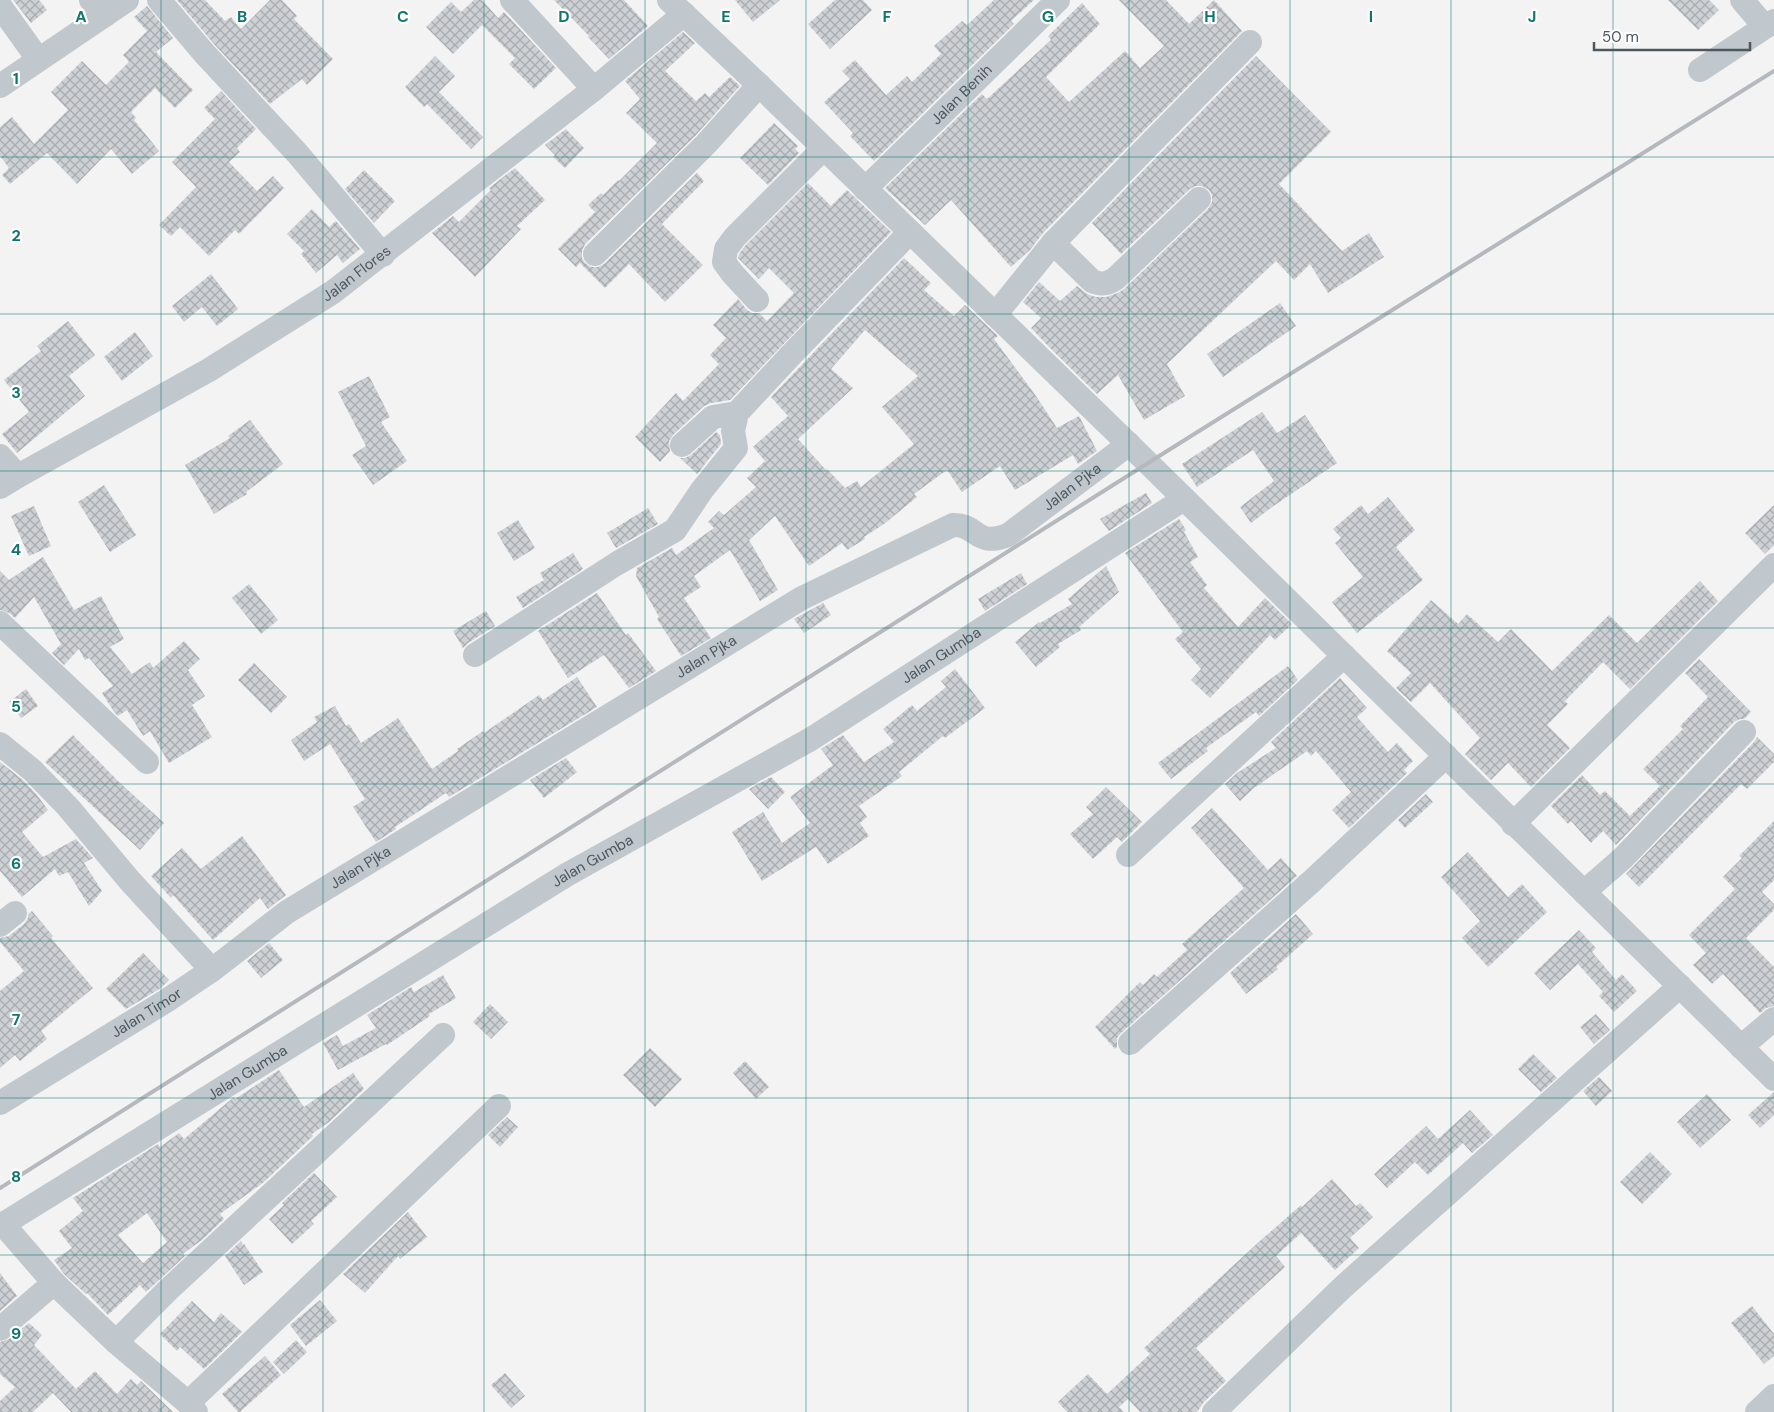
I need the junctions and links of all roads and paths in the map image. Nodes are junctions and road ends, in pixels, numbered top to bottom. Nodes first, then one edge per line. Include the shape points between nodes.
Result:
1 (127, 0) edge
2 (159, 0) edge
3 (512, 0) edge
4 (1058, 0) edge
5 (1742, 0) edge
6 (0, 6) edge
7 (677, 7) edge
8 (98, 8) edge
9 (1770, 24) edge
10 (1250, 42) dead end
11 (38, 59) junction
12 (1700, 70) dead end
13 (759, 85) junction
14 (0, 86) edge
15 (594, 89) junction
16 (824, 149) junction
17 (865, 189) junction
18 (1199, 199) dead end
19 (910, 232) junction
20 (1053, 243) junction
21 (595, 254) dead end
22 (382, 255) junction
23 (757, 300) dead end
24 (995, 315) junction
25 (737, 413) junction
26 (1128, 444) junction
27 (682, 445) dead end
28 (0, 456) edge
29 (9, 481) edge
30 (1184, 499) junction
31 (1774, 565) edge
32 (0, 623) edge
33 (475, 655) dead end
34 (1344, 656) junction
35 (1744, 732) dead end
36 (0, 744) edge
37 (1446, 756) junction
38 (148, 762) dead end
39 (1514, 824) junction
40 (1128, 855) dead end
41 (1584, 892) junction
42 (288, 912) joint
43 (212, 970) junction
44 (1680, 986) junction
45 (1774, 1018) edge
46 (443, 1035) dead end
47 (1130, 1043) dead end
48 (1741, 1047) junction
49 (1774, 1079) edge
50 (0, 1103) edge
51 (499, 1106) dead end
52 (1, 1225) edge
53 (54, 1283) junction
54 (0, 1329) edge
55 (116, 1342) junction
56 (1774, 1396) edge
57 (192, 1407) edge
58 (1214, 1412) edge
59 (1757, 1412) edge

1 - 8 street
2 - 22 street via 297,153
3 - 15 street
4 - 17 street, Jalan Benih
5 - 9 street
6 - 11 street
7 - 13 street
7 - 15 street, Jalan Flores
8 - 11 street
9 - 12 street
10 - 20 street
11 - 14 street
13 - 16 street
13 - 21 street via 706,144
15 - 22 street, Jalan Flores
16 - 17 street
16 - 23 street via 726,249 724,262
17 - 19 street
18 - 20 street via 1109,283 1092,281
19 - 24 street
19 - 25 street
20 - 24 street
22 - 29 street, Jalan Flores via 333,292 209,370
24 - 26 street
25 - 27 street via 713,417
25 - 33 street via 733,431 736,448 675,530
26 - 30 street
26 - 42 street, Jalan Pjka via 1008,535 989,540 965,527 953,525 802,598
28 - 29 street
30 - 34 street
30 - 52 street, Jalan Gumba via 812,739 568,874
31 - 39 street
32 - 38 street
34 - 37 street
34 - 40 street
35 - 41 street via 1623,858
36 - 43 street via 32,770 68,807 130,881
37 - 39 street
37 - 47 street
39 - 41 street
41 - 44 street
42 - 43 street, Jalan Timor
43 - 50 street, Jalan Timor
44 - 48 street
44 - 58 street via 1343,1287
45 - 48 street
46 - 55 street
48 - 49 street
51 - 57 street
52 - 53 street, Jalan Gumba
53 - 54 street
53 - 55 street, Jalan Gumba
55 - 57 street, Jalan Gumba
56 - 59 street

